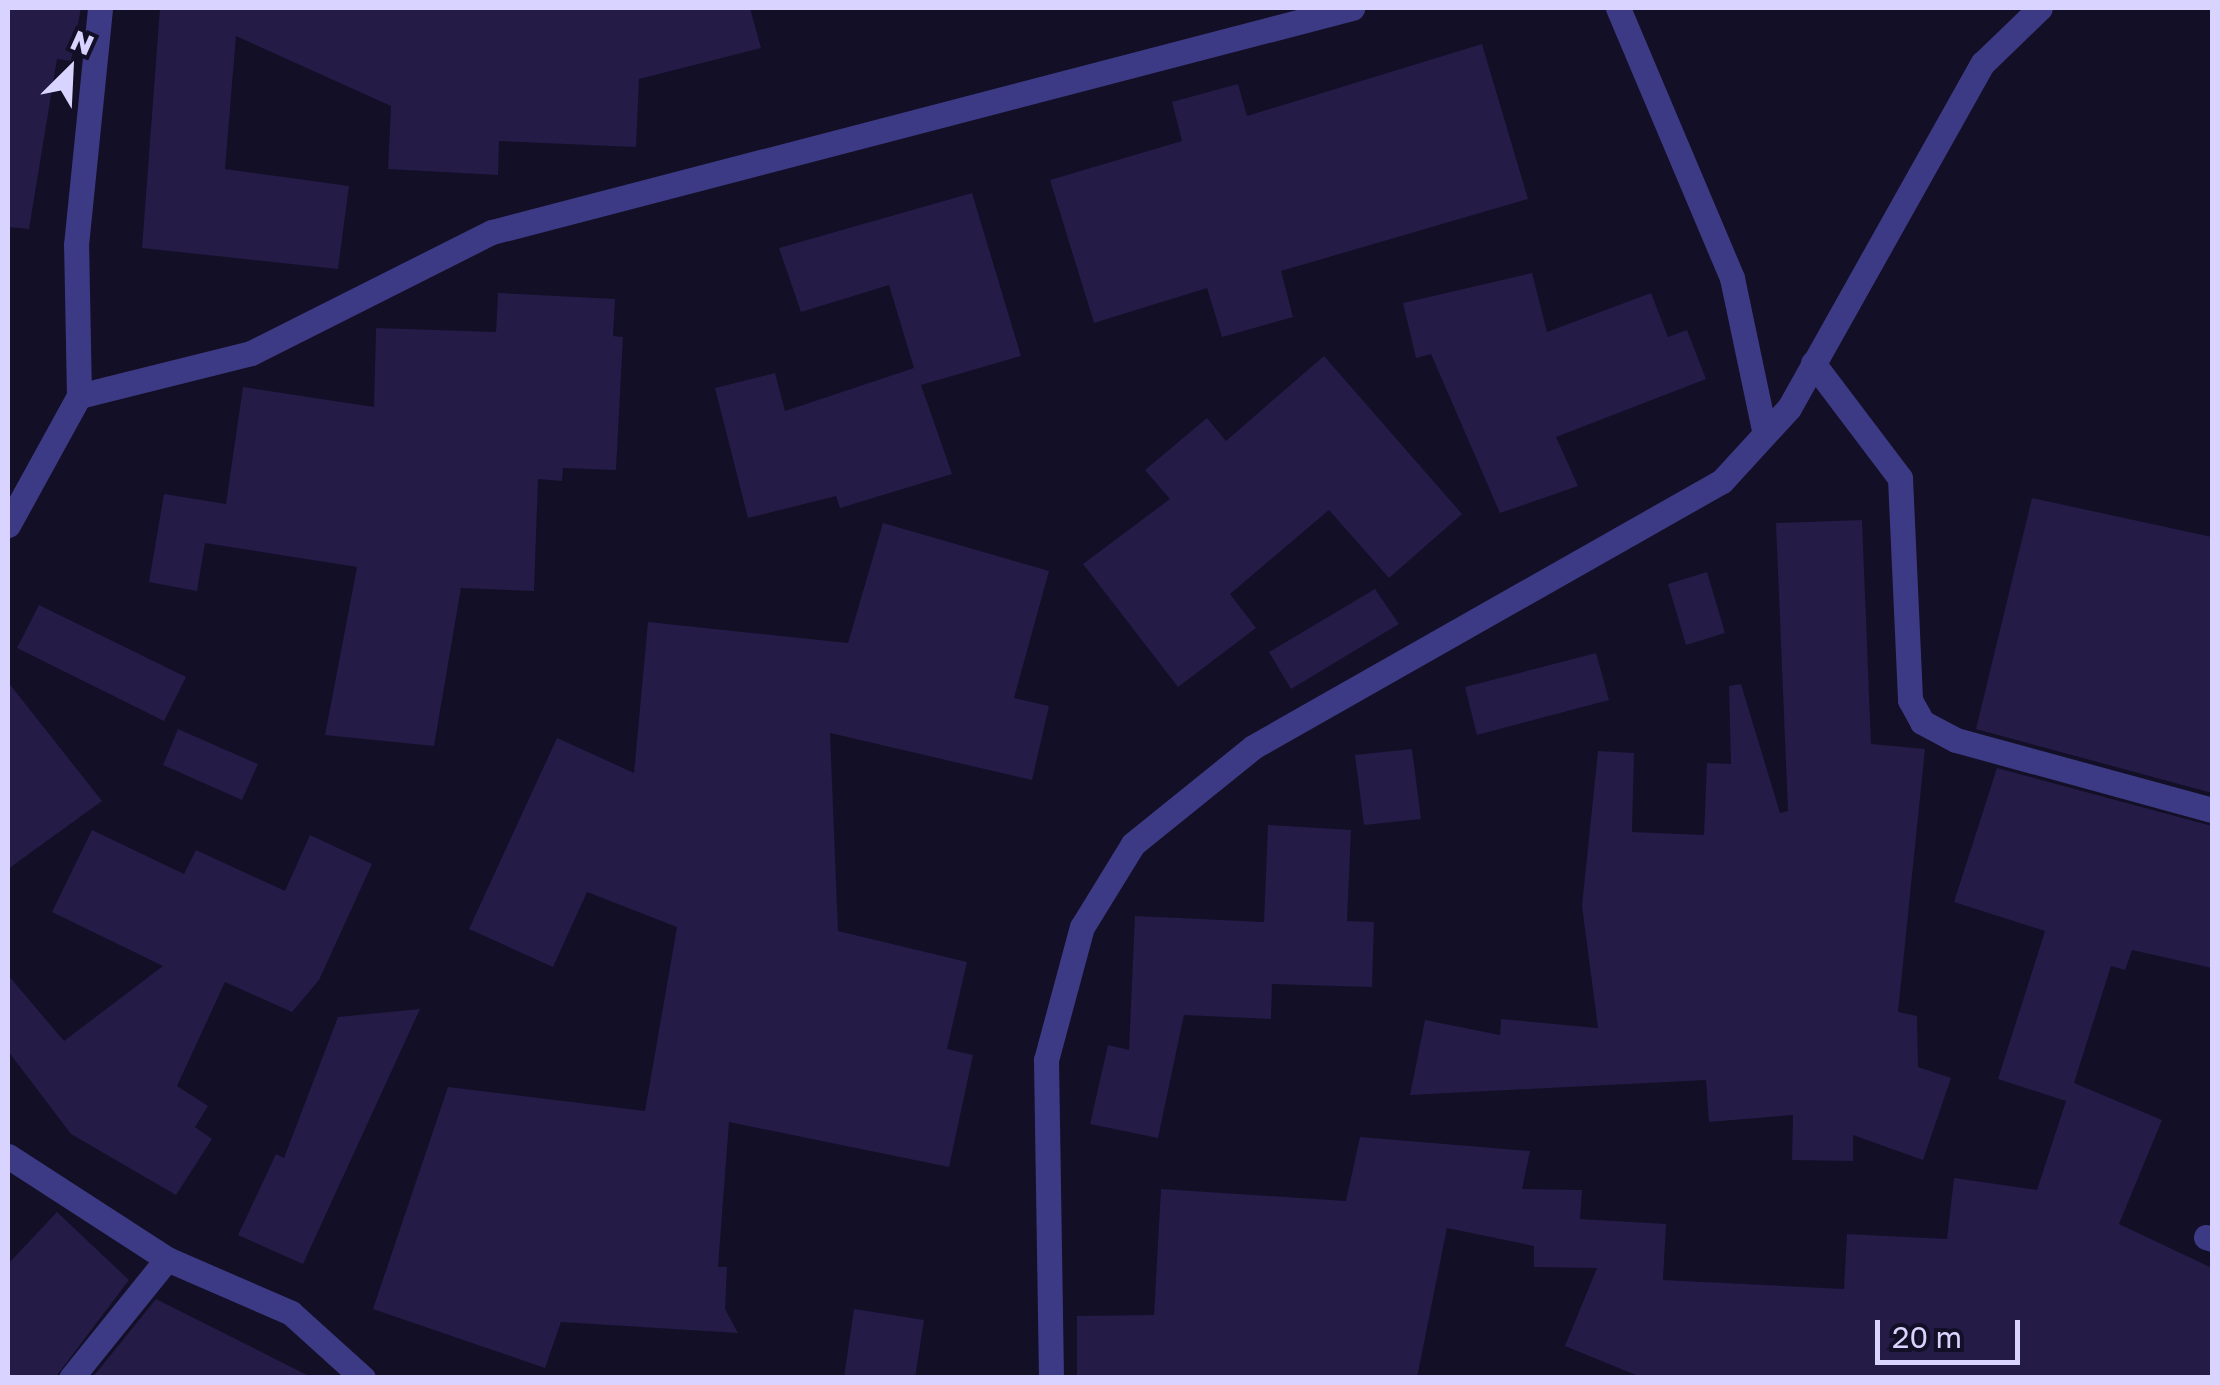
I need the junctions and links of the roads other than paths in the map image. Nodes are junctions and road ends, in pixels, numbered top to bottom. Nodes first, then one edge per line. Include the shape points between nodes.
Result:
1 (100, 8) edge
2 (1352, 8) edge
3 (1618, 8) edge
4 (2040, 8) edge
5 (1813, 363) junction
6 (79, 396) junction
7 (1765, 434) junction
8 (8, 525) edge
9 (2212, 810) edge
10 (8, 1156) edge
11 (168, 1259) junction
12 (71, 1378) edge
13 (363, 1378) edge
14 (1051, 1378) edge

1 - 6 street via 76,245
2 - 6 street via 492,232 251,354
3 - 7 street via 1732,278
4 - 5 street via 1983,64
5 - 7 street
5 - 9 street via 1900,478 1910,700 1922,722 1956,740
6 - 8 street
7 - 14 street via 1722,481 1253,747 1133,844 1082,927 1046,1060
10 - 11 street
11 - 12 street
11 - 13 street via 291,1313

